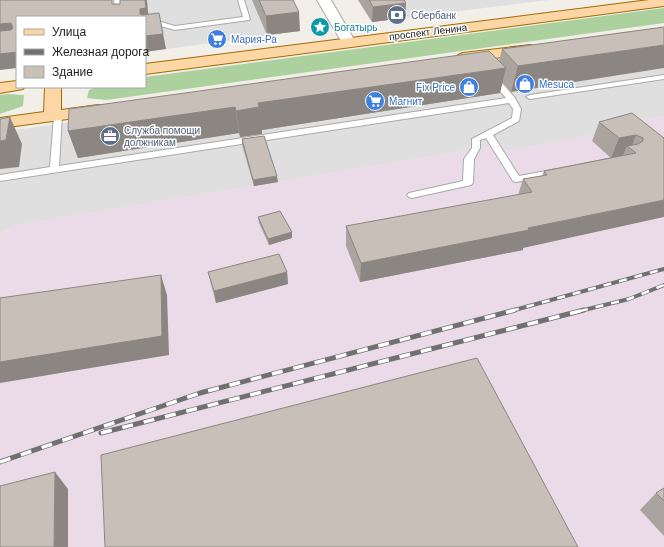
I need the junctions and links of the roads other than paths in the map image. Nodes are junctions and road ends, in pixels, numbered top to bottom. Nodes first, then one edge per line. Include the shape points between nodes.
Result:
1 (118, 0) edge
2 (241, 0) edge
3 (324, 0) edge
4 (664, 2) edge
5 (120, 16) edge
6 (146, 26) edge
7 (348, 43) junction
8 (545, 47) edge
9 (452, 60) edge
10 (479, 62) junction
11 (146, 69) edge
12 (664, 77) edge
13 (16, 86) edge
14 (0, 88) edge
15 (53, 88) edge
16 (530, 97) dead end
17 (512, 100) junction
18 (112, 108) edge
19 (55, 116) junction
20 (0, 123) edge
21 (488, 134) junction
22 (54, 170) junction
23 (568, 170) edge
24 (0, 178) edge
25 (412, 195) dead end

1 - 5 lane
2 - 6 lane via 247,19 175,28 161,24
3 - 7 street
4 - 7 main road, проспект Ленина
7 - 11 main road, проспект Ленина
8 - 10 main road
9 - 10 main road
10 - 17 lane
12 - 16 lane
13 - 14 main road
15 - 19 main road
17 - 21 lane via 517,109 516,119
17 - 22 lane
18 - 19 main road
19 - 20 main road
19 - 22 lane
21 - 23 lane via 516,179
21 - 25 lane via 476,139 476,148 469,159 468,183
22 - 24 lane

